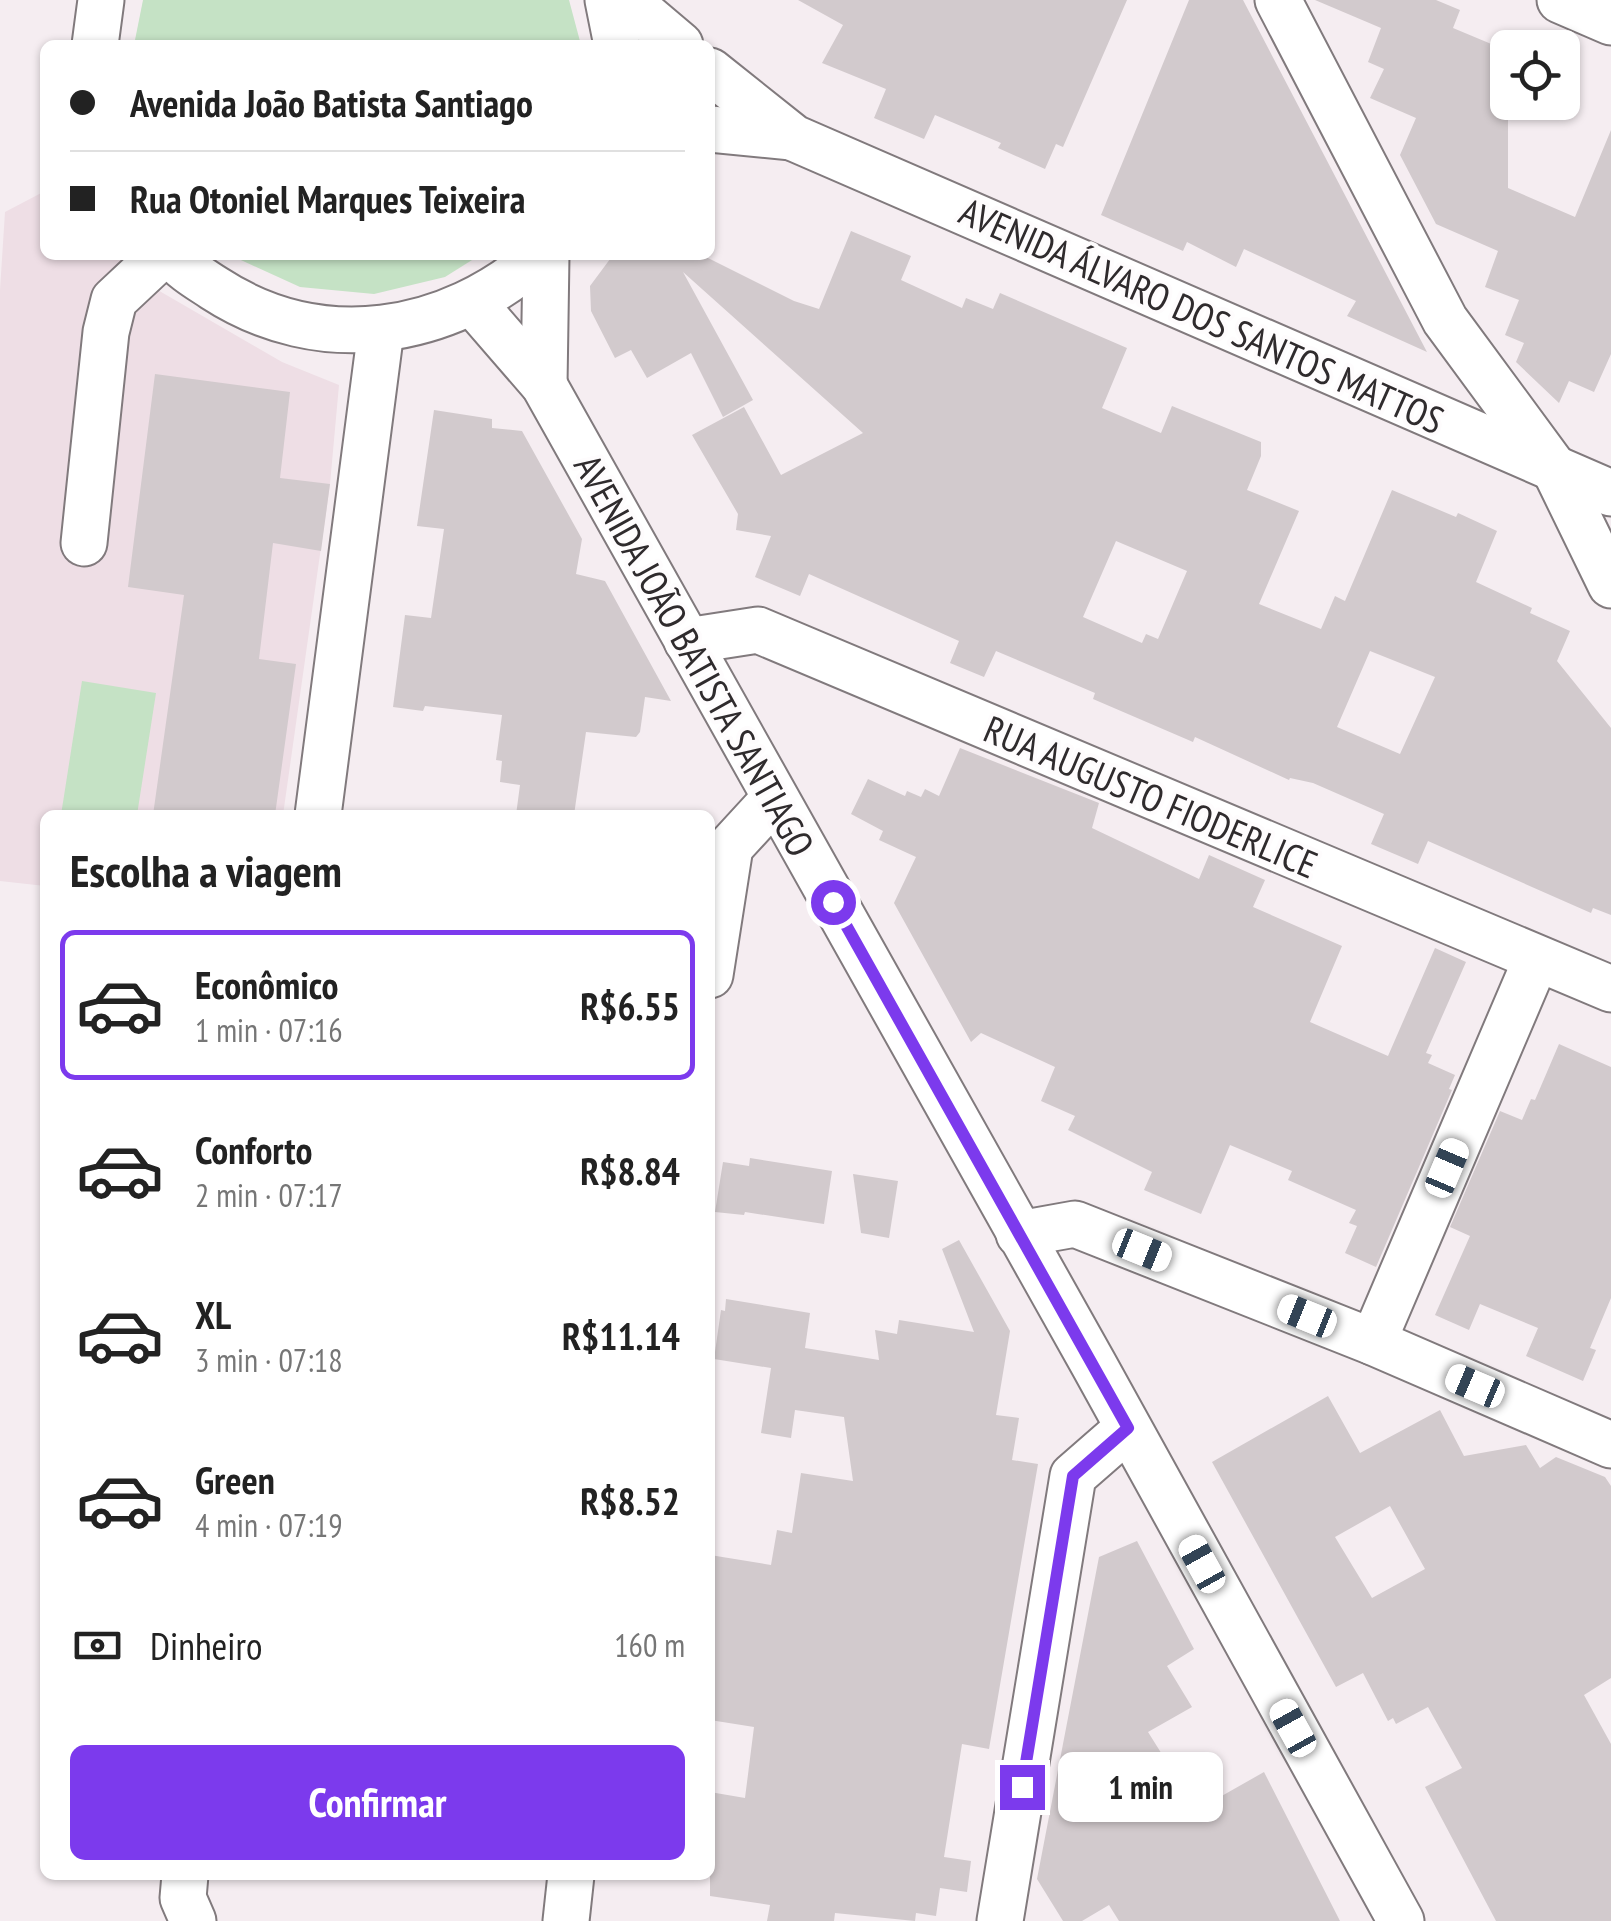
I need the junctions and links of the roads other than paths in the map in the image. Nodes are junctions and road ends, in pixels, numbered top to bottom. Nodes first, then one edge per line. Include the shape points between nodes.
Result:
1 (101, 0) edge
2 (608, 0) edge
3 (627, 0) edge
4 (1278, 0) edge
5 (1560, 0) edge
6 (1611, 22) edge
7 (96, 40) edge
8 (616, 40) edge
9 (674, 40) edge
10 (715, 74) edge
11 (715, 129) edge
12 (794, 138) junction
13 (157, 260) edge
14 (176, 260) edge
15 (537, 260) edge
16 (543, 260) edge
17 (473, 303) junction
18 (381, 330) junction
19 (544, 385) junction
20 (1554, 468) junction
21 (1611, 493) edge
22 (84, 543) dead end
23 (1611, 586) edge
24 (687, 641) junction
25 (775, 798) junction
26 (319, 810) edge
27 (715, 943) edge
28 (1536, 960) junction
29 (1611, 989) edge
30 (1018, 1234) junction
31 (1373, 1342) junction
32 (1128, 1428) junction
33 (1611, 1445) edge
34 (185, 1880) edge
35 (570, 1880) edge
36 (193, 1921) edge
37 (566, 1921) edge
38 (1000, 1921) edge
39 (1401, 1921) edge

1 - 7 street
2 - 8 street
3 - 9 street
4 - 20 street via 1445,320
5 - 6 street
10 - 12 street, AVENIDA ÁLVARO DOS SANTOS MATTOS
11 - 12 street, AVENIDA ÁLVARO DOS SANTOS MATTOS
12 - 20 street, AVENIDA ÁLVARO DOS SANTOS MATTOS
13 - 22 street via 114,300
14 - 18 street via 240,304 308,327
15 - 17 street
16 - 19 street
17 - 18 street
17 - 19 street, AVENIDA JOÃO BATISTA SANTIAGO
18 - 26 street
19 - 24 street, AVENIDA JOÃO BATISTA SANTIAGO
20 - 21 street, AVENIDA ÁLVARO DOS SANTOS MATTOS
20 - 23 street
24 - 25 street, AVENIDA JOÃO BATISTA SANTIAGO
24 - 28 street, RUA AUGUSTO FIODERLICE via 758,630
25 - 27 street via 730,847
25 - 30 street, AVENIDA JOÃO BATISTA SANTIAGO
28 - 29 street, RUA AUGUSTO FIODERLICE
28 - 31 street
30 - 31 street via 1075,1224
30 - 32 street, AVENIDA JOÃO BATISTA SANTIAGO
31 - 33 street
32 - 38 street via 1073,1476
32 - 39 street, AVENIDA JOÃO BATISTA SANTIAGO
34 - 36 street via 183,1898
35 - 37 street

